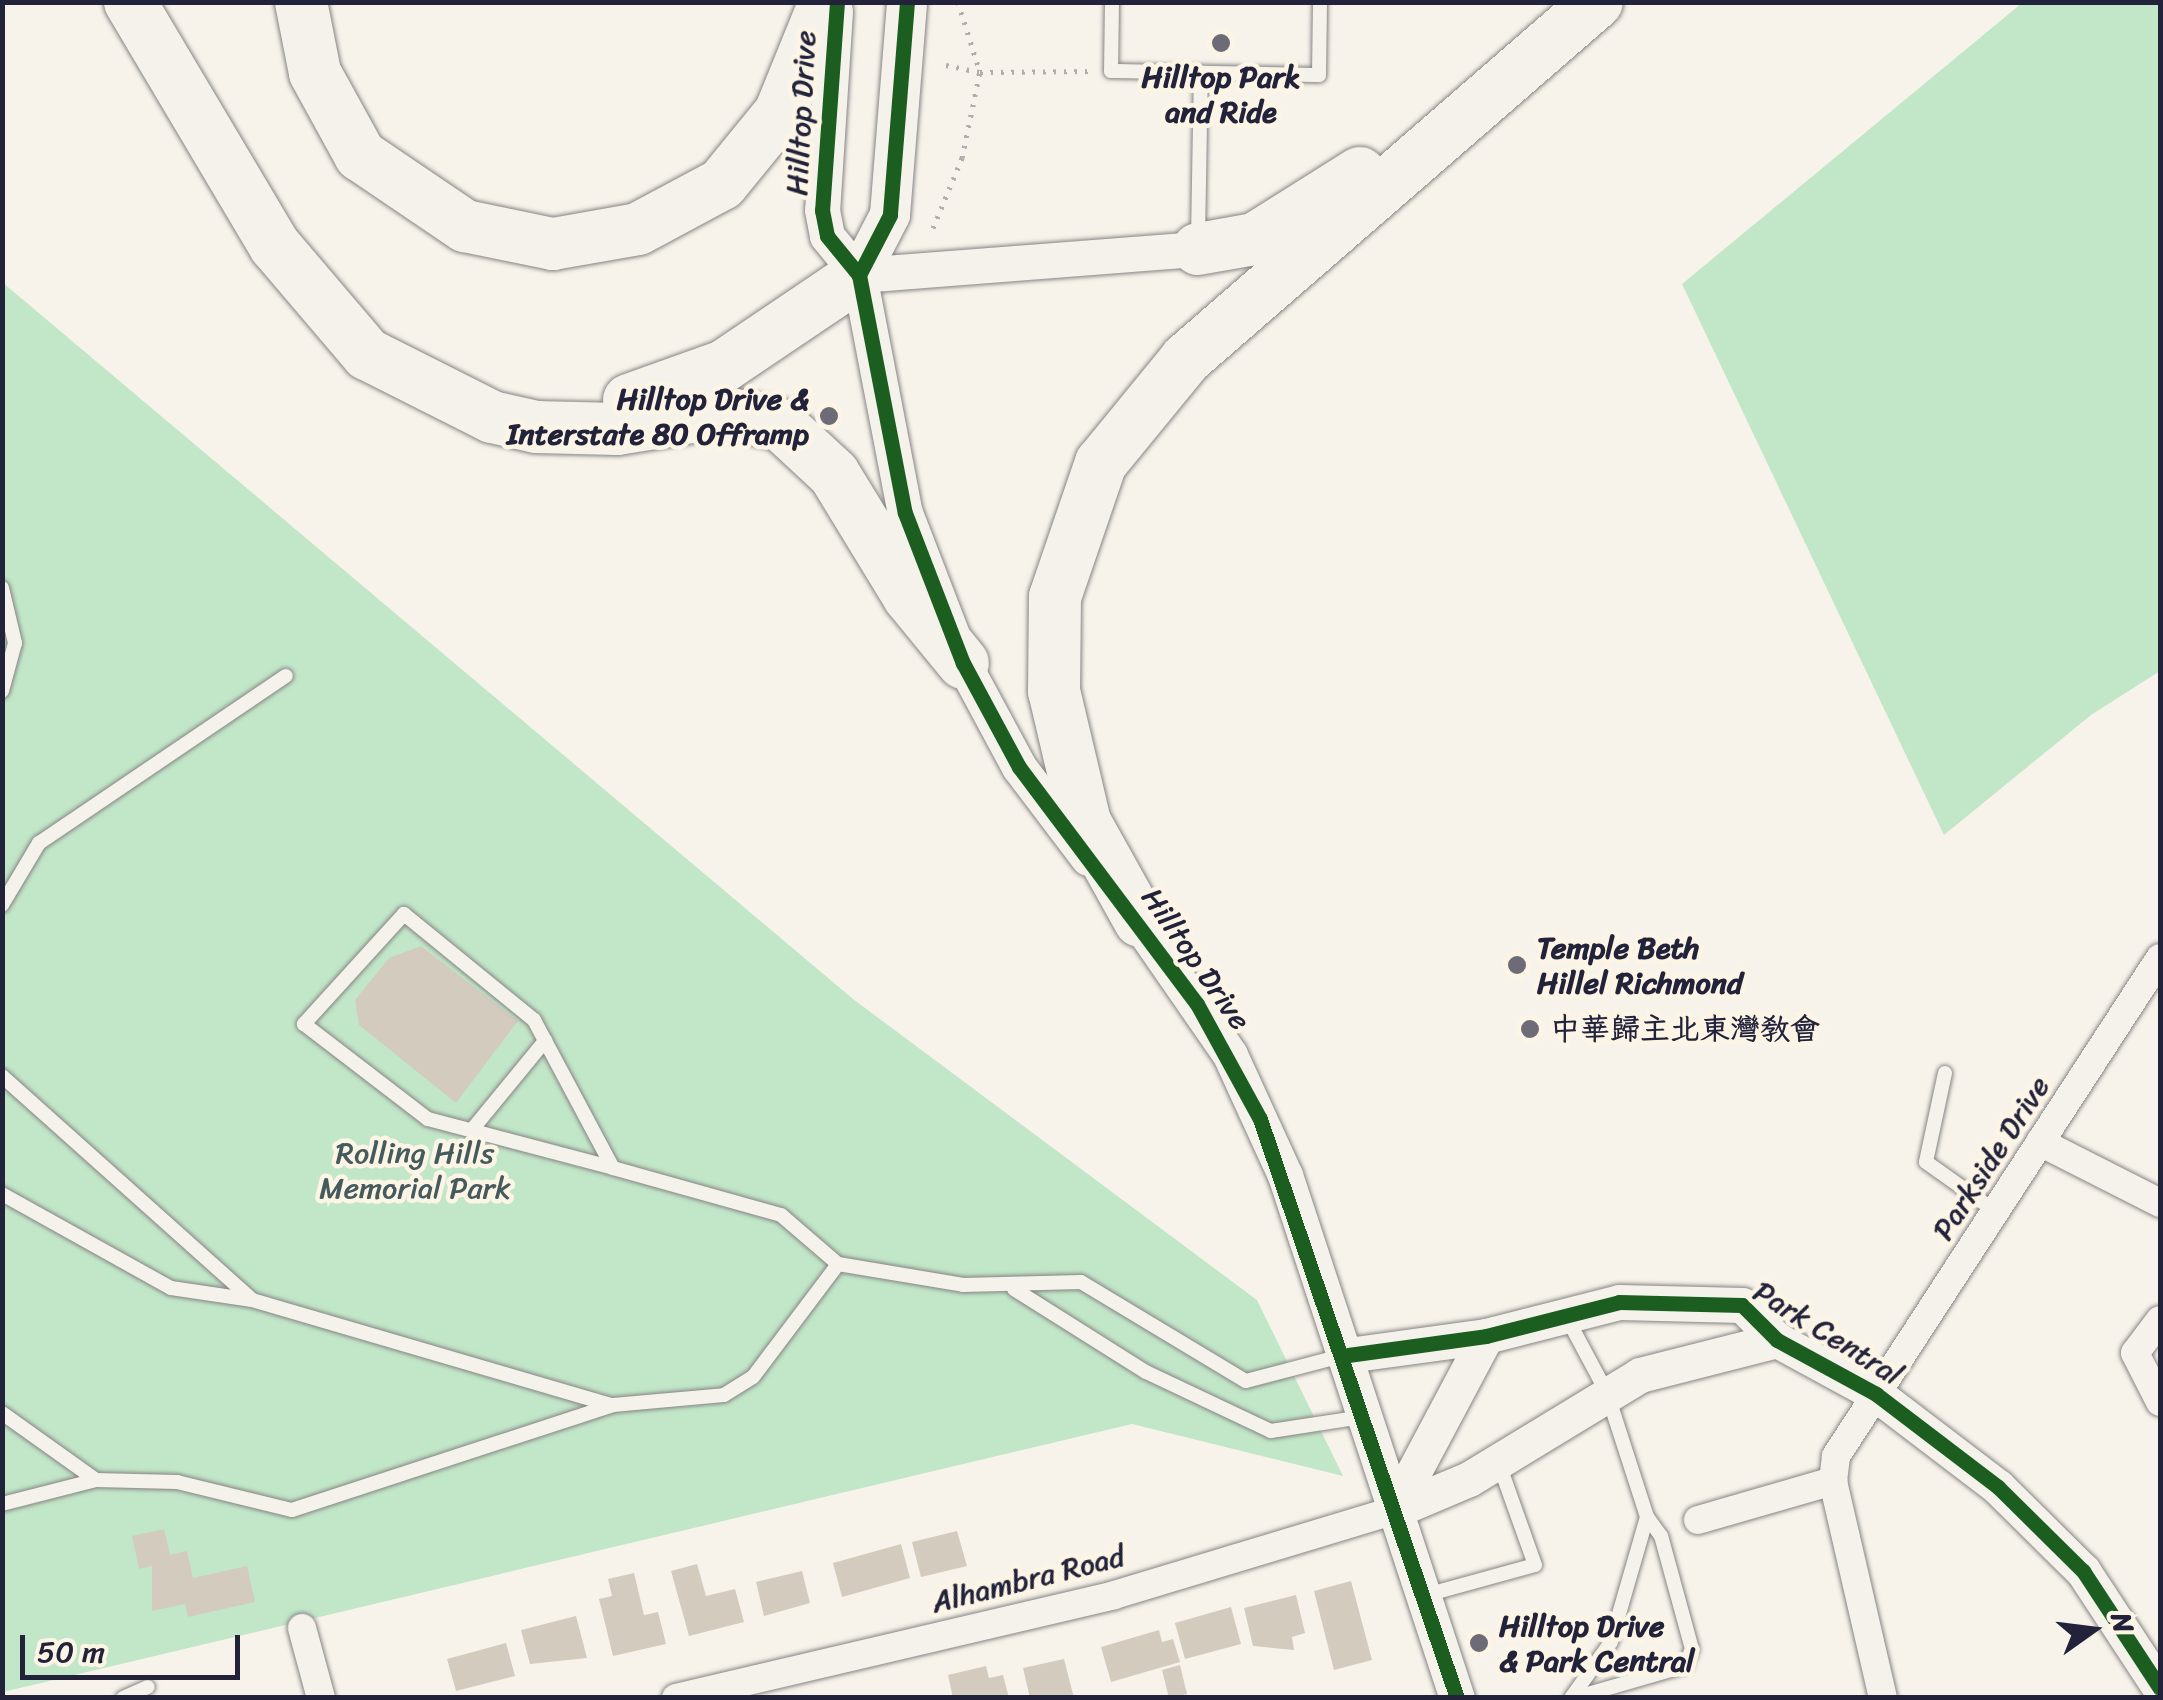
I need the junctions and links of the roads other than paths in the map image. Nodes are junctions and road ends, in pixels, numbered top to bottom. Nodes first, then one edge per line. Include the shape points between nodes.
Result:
1 (130, 2) edge
2 (301, 2) edge
3 (826, 2) edge
4 (836, 2) edge
5 (907, 2) edge
6 (1112, 2) edge
7 (1320, 2) edge
8 (1597, 2) edge
9 (1519, 68) junction
10 (1201, 72) junction
11 (1198, 249) junction
12 (859, 275) junction
13 (436, 388) junction
14 (2, 588) edge
15 (963, 663) junction
16 (286, 676) dead end
17 (2, 691) edge
18 (2, 905) edge
19 (1140, 921) junction
20 (2160, 958) edge
21 (545, 1041) junction
22 (1946, 1073) dead end
23 (2, 1076) edge
24 (471, 1131) junction
25 (2040, 1142) junction
26 (614, 1168) junction
27 (2, 1194) edge
28 (2160, 1203) edge
29 (1995, 1211) junction
30 (838, 1264) junction
31 (1013, 1288) junction
32 (252, 1300) junction
33 (1567, 1317) junction
34 (2160, 1320) edge
35 (1486, 1336) junction
36 (1777, 1340) junction
37 (1348, 1354) junction
38 (1607, 1393) junction
39 (1876, 1394) junction
40 (2160, 1402) edge
41 (613, 1406) junction
42 (2, 1413) edge
43 (1363, 1417) junction
44 (1498, 1460) junction
45 (96, 1480) junction
46 (1834, 1482) junction
47 (2, 1504) edge
48 (1393, 1512) junction
49 (1647, 1517) junction
50 (1698, 1520) dead end
51 (1425, 1596) junction
52 (302, 1628) dead end
53 (148, 1687) dead end
54 (2160, 1688) edge
55 (123, 1698) edge
56 (321, 1698) edge
57 (676, 1698) edge
58 (1457, 1698) edge
59 (1572, 1698) edge
60 (1882, 1698) edge

1 - 13 highway via 304,288 368,354
2 - 3 highway via 314,74 360,155 466,226 553,244 638,229 722,184 780,113
4 - 12 street, Hilltop Drive via 822,210 827,236
5 - 12 main road via 890,215
6 - 10 lane via 1111,71
7 - 10 lane via 1319,75
8 - 9 highway
9 - 11 highway via 1281,227
9 - 19 highway via 1151,392 1082,504 1055,597 1058,720 1086,822
10 - 11 lane
11 - 12 street
12 - 13 highway via 758,346 648,395 538,411
12 - 15 street, Hilltop Drive via 890,459
13 - 15 highway via 536,427 617,429 722,412 781,425 834,474 909,598
14 - 17 lane via 15,643
15 - 19 street, Hilltop Drive via 1019,767
16 - 18 lane via 39,843
19 - 37 street, Hilltop Drive via 1230,1055 1285,1175
20 - 25 street, Parkside Drive
21 - 24 lane
21 - 24 lane via 534,1020 404,914 304,1024 428,1120
21 - 26 lane
22 - 29 lane via 1926,1162
23 - 32 lane
24 - 26 lane
25 - 28 street
25 - 29 street, Parkside Drive
26 - 30 lane via 781,1216
27 - 32 lane via 171,1288
29 - 39 street, Parkside Drive
30 - 31 lane
30 - 41 lane via 753,1376 724,1395
31 - 37 lane via 1081,1282 1246,1381
31 - 43 lane via 1146,1372 1272,1431
32 - 41 lane
33 - 35 street, Park Central
33 - 36 street, Park Central via 1676,1298 1742,1305
33 - 38 lane
34 - 40 street via 2135,1352
35 - 37 street, Park Central
35 - 48 street
36 - 38 street, Park Central via 1725,1347
36 - 39 street, Park Central
37 - 43 street, Hilltop Drive
38 - 44 street, Park Central
38 - 49 lane
39 - 46 street, Parkside Drive via 1836,1456
39 - 54 street, Park Central via 1998,1487 2083,1571
41 - 45 lane via 292,1510 178,1482
42 - 45 lane
43 - 48 street, Hilltop Drive
44 - 48 street, Park Central
44 - 51 lane via 1535,1565
45 - 47 lane
46 - 50 street
46 - 60 street
48 - 51 street, Hilltop Drive
48 - 57 street, Alhambra Road via 1114,1595
49 - 59 lane via 1611,1642
49 - 59 lane via 1662,1536 1692,1649 1685,1666
51 - 58 street, Hilltop Drive
52 - 56 street
53 - 55 lane

